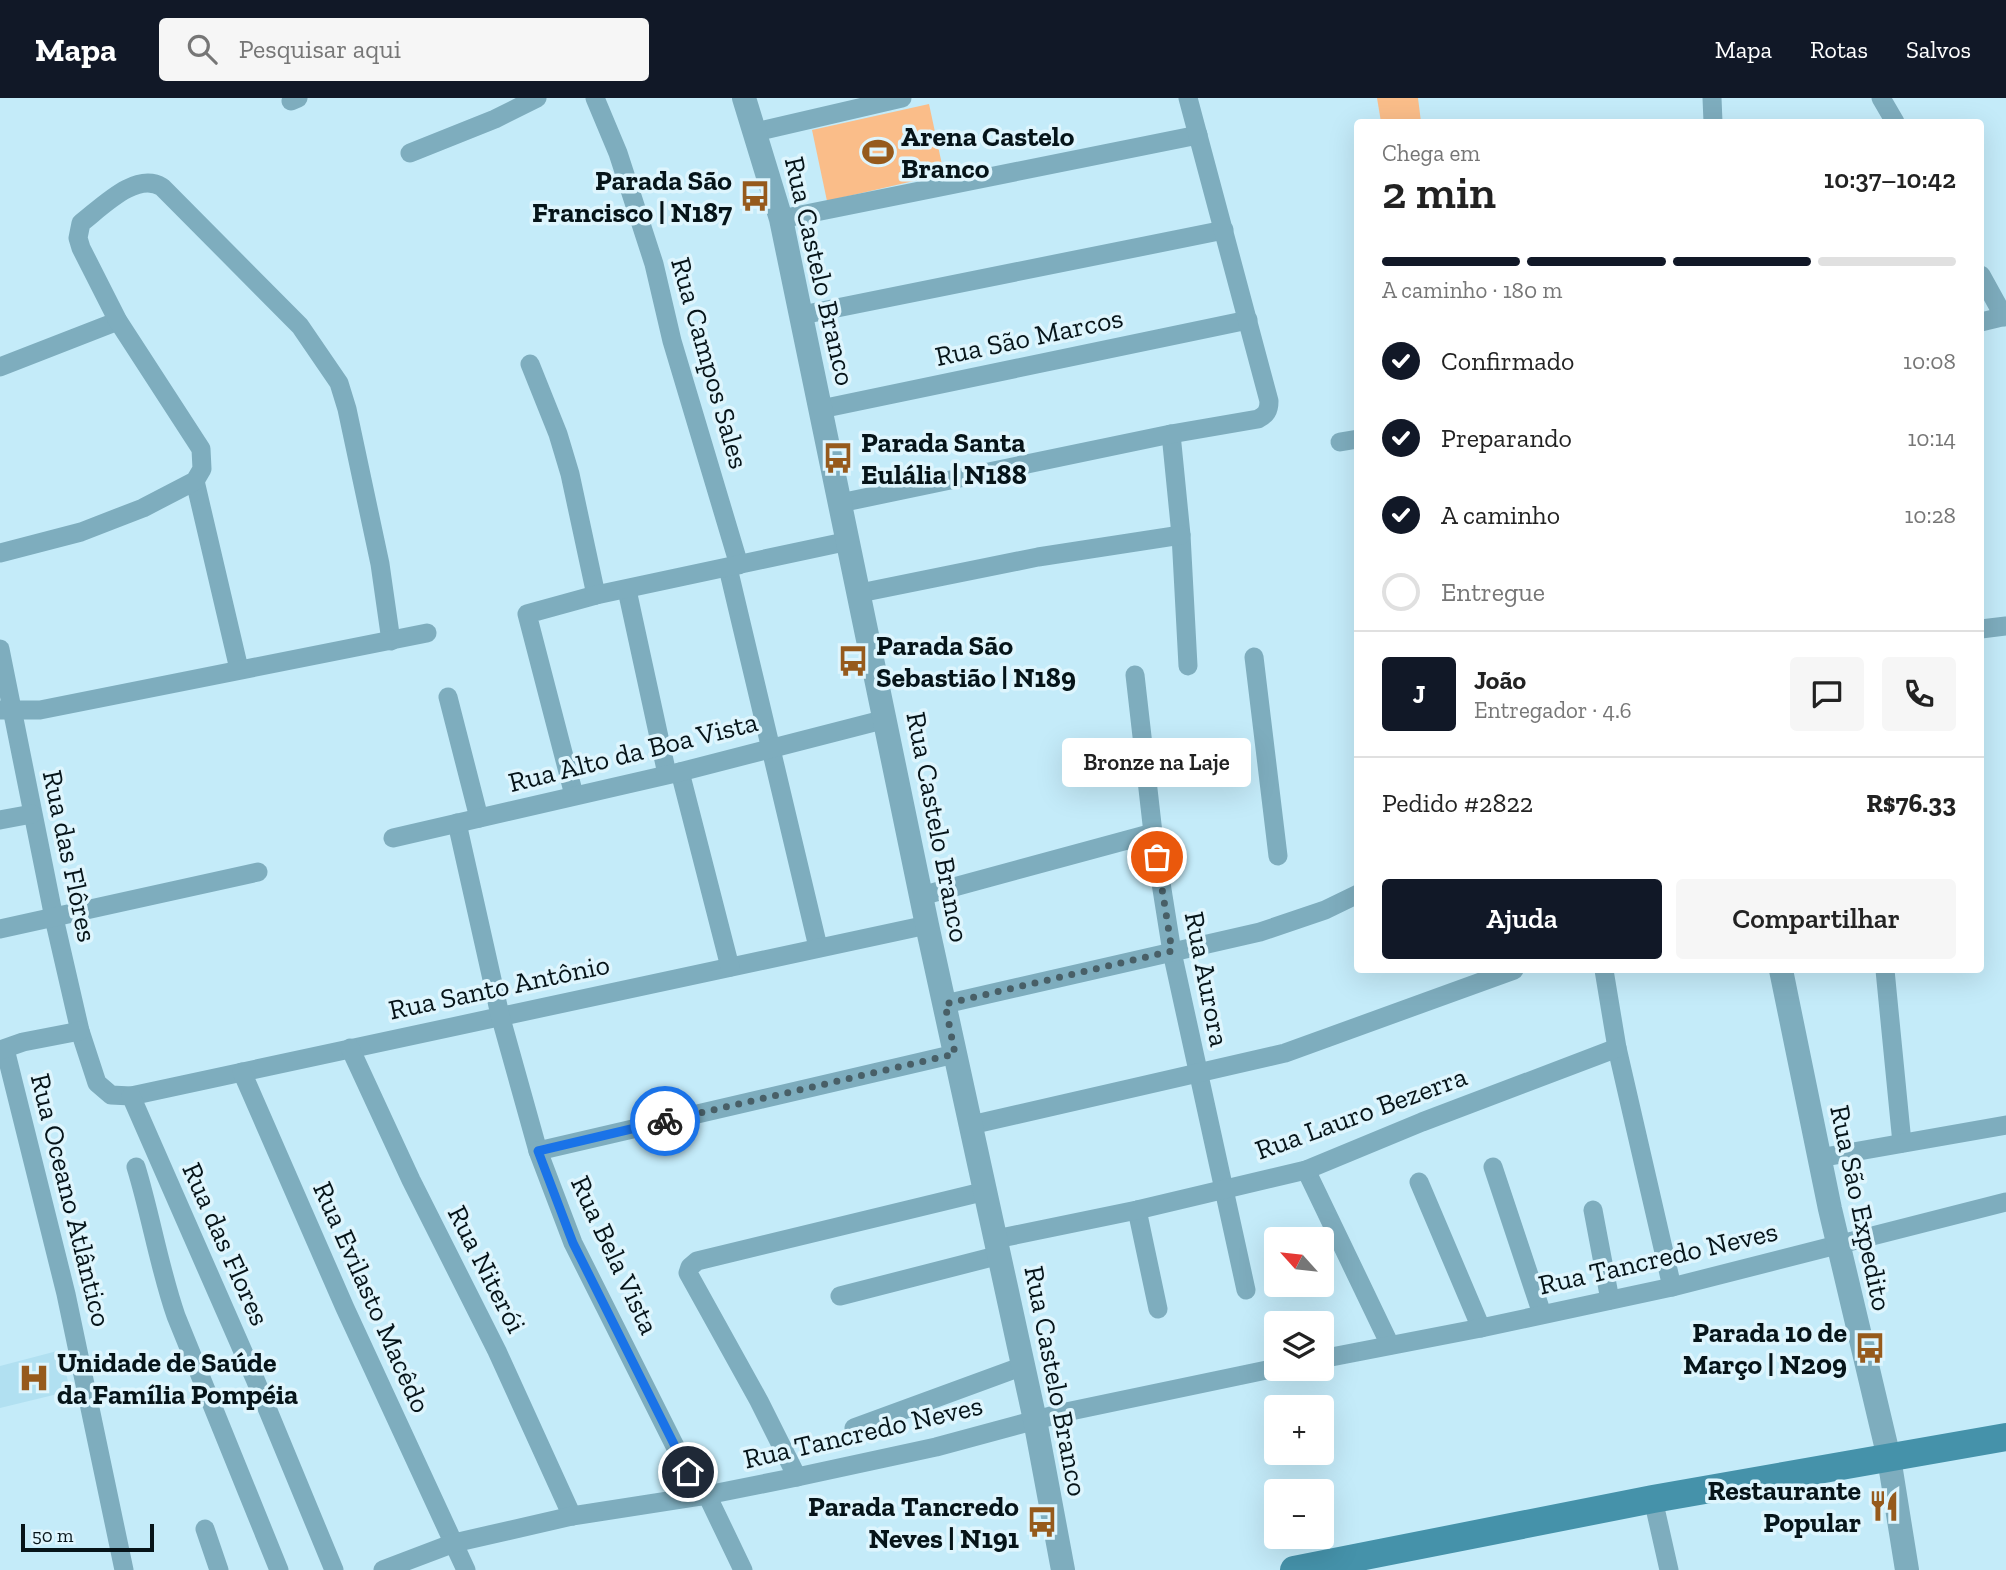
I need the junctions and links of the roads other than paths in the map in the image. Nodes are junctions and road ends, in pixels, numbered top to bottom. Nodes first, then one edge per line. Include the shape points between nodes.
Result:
1 (537, 98) edge
2 (595, 98) edge
3 (744, 98) edge
4 (902, 98) edge
5 (1188, 98) edge
6 (1712, 98) edge
7 (1881, 98) edge
8 (1713, 119) edge
9 (1893, 119) edge
10 (756, 132) junction
11 (1198, 135) junction
12 (410, 153) dead end
13 (781, 219) junction
14 (1224, 230) junction
15 (1984, 280) edge
16 (802, 315) junction
17 (2005, 316) edge
18 (1248, 320) junction
19 (118, 321) junction
20 (1984, 321) edge
21 (530, 364) dead end
22 (0, 367) edge
23 (821, 409) junction
24 (1171, 434) junction
25 (195, 481) junction
26 (840, 503) junction
27 (1181, 535) junction
28 (849, 541) junction
29 (0, 553) edge
30 (733, 567) junction
31 (627, 590) junction
32 (860, 593) junction
33 (596, 594) junction
34 (2006, 626) edge
35 (1984, 629) edge
36 (427, 634) dead end
37 (391, 641) junction
38 (0, 649) edge
39 (1254, 657) dead end
40 (1188, 666) dead end
41 (239, 669) junction
42 (1135, 675) dead end
43 (448, 697) dead end
44 (6, 710) edge
45 (886, 719) junction
46 (769, 747) junction
47 (673, 773) junction
48 (574, 795) junction
49 (32, 814) junction
50 (479, 818) junction
51 (0, 820) edge
52 (457, 823) junction
53 (1153, 833) junction
54 (393, 838) dead end
55 (1278, 856) dead end
56 (258, 872) dead end
57 (921, 896) junction
58 (1354, 896) edge
59 (54, 918) junction
60 (927, 925) junction
61 (0, 929) edge
62 (818, 947) junction
63 (1172, 951) junction
64 (730, 967) junction
65 (1506, 973) edge
66 (1604, 973) edge
67 (1782, 973) edge
68 (1885, 973) edge
69 (945, 1004) junction
70 (500, 1015) junction
71 (80, 1031) junction
72 (350, 1048) junction
73 (1617, 1048) junction
74 (3, 1049) edge
75 (955, 1054) junction
76 (242, 1072) junction
77 (1197, 1074) junction
78 (131, 1096) junction
79 (971, 1125) junction
80 (2006, 1125) edge
81 (1902, 1143) junction
82 (538, 1151) junction
83 (1819, 1158) junction
84 (136, 1167) dead end
85 (1493, 1167) dead end
86 (1306, 1170) junction
87 (1419, 1182) dead end
88 (1223, 1190) junction
89 (986, 1191) junction
90 (2006, 1202) edge
91 (1137, 1210) junction
92 (1593, 1210) dead end
93 (1838, 1245) junction
94 (998, 1247) junction
95 (1672, 1287) junction
96 (1246, 1290) dead end
97 (840, 1296) dead end
98 (1611, 1300) junction
99 (1158, 1309) dead end
100 (1542, 1314) junction
101 (1481, 1328) junction
102 (1390, 1345) junction
103 (1334, 1356) edge
104 (1023, 1366) junction
105 (1264, 1371) edge
106 (1035, 1420) junction
107 (854, 1428) dead end
108 (2006, 1437) edge
109 (1889, 1458) junction
110 (797, 1476) junction
111 (703, 1496) junction
112 (1653, 1499) junction
113 (572, 1516) junction
114 (205, 1529) dead end
115 (454, 1543) junction
116 (124, 1570) edge
117 (219, 1570) edge
118 (279, 1570) edge
119 (334, 1570) edge
120 (383, 1570) edge
121 (466, 1570) edge
122 (743, 1570) edge
123 (1063, 1570) edge
124 (1294, 1570) edge
125 (1669, 1570) edge
126 (1907, 1570) edge

1 - 12 street
2 - 30 street, Rua Campos Sales via 654,264
3 - 10 street, Rua Castelo Branco
4 - 10 street
5 - 11 street
6 - 8 street
7 - 9 street
10 - 13 street, Rua Castelo Branco
11 - 13 street
11 - 14 street
13 - 16 street, Rua Castelo Branco
14 - 16 street
14 - 18 street
15 - 17 street
16 - 23 street, Rua Castelo Branco
17 - 20 street
18 - 23 street, Rua São Marcos
18 - 24 street via 1269,401 1265,416
19 - 22 street
19 - 25 street via 201,449 202,469
19 - 37 street via 81,248 81,223 131,186 155,182 300,326 339,383 380,564
21 - 33 street via 570,474
23 - 26 street, Rua Castelo Branco
24 - 26 street
24 - 27 street
25 - 29 street via 81,532
25 - 41 street
26 - 28 street, Rua Castelo Branco
27 - 32 street via 1038,557
27 - 40 street
28 - 30 street
28 - 32 street, Rua Castelo Branco
30 - 31 street
30 - 46 street, Rua Campos Sales
31 - 33 street
31 - 47 street
32 - 45 street, Rua Castelo Branco
33 - 48 street via 527,614
34 - 35 street
36 - 37 street
37 - 41 street
38 - 44 street, Rua das Flôres
39 - 55 street
41 - 44 street via 40,710
42 - 53 street, Rua Aurora
43 - 50 street
44 - 49 street, Rua das Flôres
45 - 46 street, Rua Alto da Boa Vista
45 - 57 street, Rua Castelo Branco
46 - 47 street, Rua Alto da Boa Vista
46 - 62 street, Rua Campos Sales
47 - 48 street, Rua Alto da Boa Vista
47 - 64 street
48 - 50 street, Rua Alto da Boa Vista
49 - 51 street
49 - 59 street, Rua das Flôres
50 - 52 street, Rua Alto da Boa Vista
52 - 54 street, Rua Alto da Boa Vista
52 - 70 street, Rua Bela Vista
53 - 57 street
53 - 63 street, Rua Aurora
56 - 59 street
57 - 60 street, Rua Castelo Branco
58 - 63 street via 1260,932
59 - 61 street
59 - 71 street, Rua das Flôres
60 - 62 street, Rua Santo Antônio
60 - 69 street, Rua Castelo Branco
62 - 64 street, Rua Santo Antônio
63 - 69 street
63 - 77 street, Rua Aurora
64 - 70 street, Rua Santo Antônio
65 - 77 street via 1285,1053
66 - 73 street
67 - 83 street, Rua São Expedito
68 - 81 street
69 - 75 street, Rua Castelo Branco
70 - 72 street, Rua Santo Antônio
70 - 82 street, Rua Bela Vista
71 - 74 street
71 - 78 street, Rua das Flôres via 97,1083 111,1095
72 - 76 street, Rua Santo Antônio
72 - 113 street, Rua Niterói
73 - 86 street, Rua Lauro Bezerra
73 - 95 street
74 - 116 street, Rua Oceano Atlântico via 66,1294
75 - 79 street, Rua Castelo Branco
75 - 82 street
76 - 78 street, Rua Santo Antônio
76 - 115 street, Rua Evilasto Macêdo
77 - 79 street
77 - 88 street, Rua Aurora
78 - 119 street, Rua das Flores
79 - 89 street, Rua Castelo Branco
80 - 81 street
81 - 83 street
82 - 111 street, Rua Bela Vista via 573,1243
83 - 93 street, Rua São Expedito
84 - 118 street via 176,1316
85 - 100 street
86 - 88 street, Rua Lauro Bezerra
86 - 102 street
87 - 101 street
88 - 91 street, Rua Lauro Bezerra
88 - 96 street, Rua Aurora
89 - 94 street, Rua Castelo Branco
89 - 110 street via 697,1261 690,1267 688,1273
90 - 93 street, Rua Tancredo Neves
91 - 94 street, Rua Lauro Bezerra
91 - 99 street
92 - 98 street
93 - 95 street, Rua Tancredo Neves
93 - 109 street, Rua São Expedito
94 - 97 street, Rua Lauro Bezerra
94 - 104 street, Rua Castelo Branco
95 - 98 street, Rua Tancredo Neves
98 - 100 street, Rua Tancredo Neves
100 - 101 street, Rua Tancredo Neves
101 - 102 street, Rua Tancredo Neves
102 - 103 street, Rua Tancredo Neves
104 - 106 street, Rua Castelo Branco
104 - 107 street
105 - 106 street, Rua Tancredo Neves
106 - 110 street, Rua Tancredo Neves via 936,1447
106 - 123 street, Rua Castelo Branco
108 - 109 main road
109 - 112 main road
109 - 126 street, Rua São Expedito
110 - 111 street, Rua Tancredo Neves
111 - 113 street, Rua Tancredo Neves
111 - 122 street, Rua Bela Vista
112 - 124 main road
112 - 125 street
113 - 115 street, Rua Tancredo Neves
114 - 117 street
115 - 120 street, Rua Tancredo Neves
115 - 121 street, Rua Evilasto Macêdo

